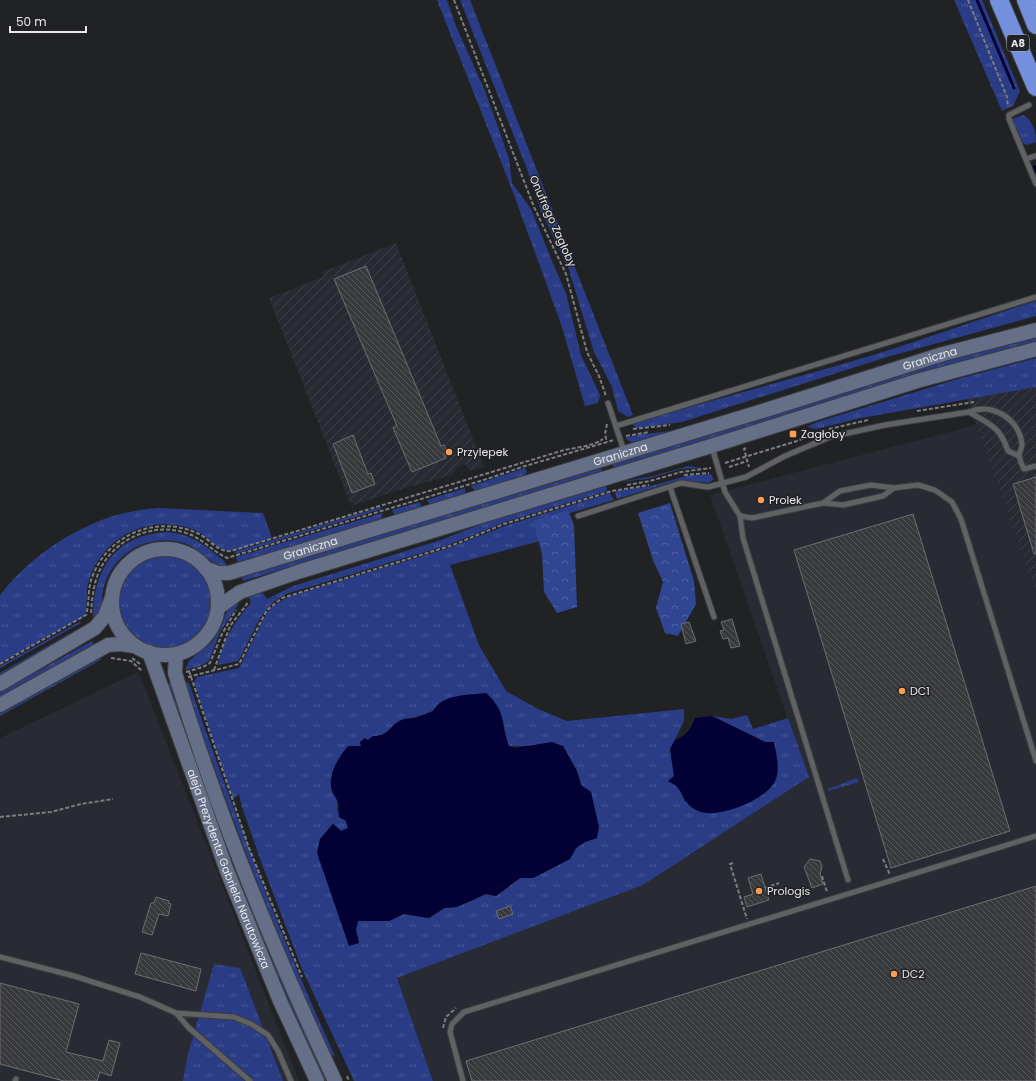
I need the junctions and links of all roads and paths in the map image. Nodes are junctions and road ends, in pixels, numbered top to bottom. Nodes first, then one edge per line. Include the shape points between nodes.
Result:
1 (454, 0) edge
2 (968, 0) edge
3 (999, 0) edge
4 (1026, 0) edge
5 (1036, 25) edge
6 (1036, 87) edge
7 (1029, 105) dead end
8 (1009, 115) junction
9 (1035, 156) dead end
10 (1026, 160) junction
11 (1036, 184) edge
12 (1036, 297) edge
13 (1036, 330) edge
14 (1036, 349) edge
15 (608, 403) joint
16 (969, 412) junction
17 (616, 426) junction
18 (802, 429) dead end
19 (620, 438) junction
20 (603, 439) dead end
21 (711, 446) junction
22 (624, 453) junction
23 (1019, 456) junction
24 (747, 461) dead end
25 (717, 466) junction
26 (729, 466) dead end
27 (1036, 466) edge
28 (723, 484) junction
29 (624, 486) dead end
30 (670, 487) junction
31 (894, 488) junction
32 (612, 491) dead end
33 (823, 503) junction
34 (578, 516) dead end
35 (740, 516) junction
36 (205, 568) junction
37 (245, 599) dead end
38 (111, 600) junction
39 (219, 607) junction
40 (714, 617) dead end
41 (90, 620) dead end
42 (135, 646) junction
43 (149, 652) junction
44 (176, 654) junction
45 (106, 658) dead end
46 (0, 664) edge
47 (214, 670) junction
48 (189, 671) dead end
49 (143, 672) dead end
50 (188, 677) junction
51 (0, 684) edge
52 (0, 705) edge
53 (1036, 761) edge
54 (113, 799) dead end
55 (0, 817) edge
56 (1036, 836) edge
57 (883, 859) dead end
58 (733, 863) dead end
59 (822, 876) dead end
60 (848, 880) dead end
61 (892, 880) junction
62 (779, 884) dead end
63 (765, 888) dead end
64 (829, 899) junction
65 (749, 924) junction
66 (0, 957) edge
67 (303, 979) dead end
68 (176, 1013) junction
69 (340, 1077) edge
70 (250, 1081) edge
71 (291, 1081) edge
72 (317, 1081) edge
73 (349, 1081) edge
74 (463, 1081) edge

1 - 15 path, Onufrego Zagłoby via 534,207 566,274 587,352
2 - 8 path via 1007,97
3 - 6 highway, A8
4 - 5 highway, A8
7 - 8 lane
8 - 10 lane
9 - 10 lane
10 - 11 lane
12 - 17 lane
13 - 22 main road, Graniczna via 943,354
14 - 21 main road, Graniczna via 917,381
15 - 17 lane
16 - 23 lane via 998,429 1008,451
16 - 23 lane via 978,408 991,408 1002,413 1017,430 1022,446
16 - 28 lane via 885,425 830,437 785,456 746,477
17 - 19 lane
18 - 25 path via 810,435
19 - 22 lane
19 - 41 path via 227,558 198,538 184,532 168,530 142,533 118,546 102,565 93,589
20 - 46 path via 232,553 224,552 198,533 181,528 158,526 133,532 114,545 101,560 90,581 87,612 83,620
21 - 25 lane
21 - 39 main road, Graniczna via 301,571 240,592
22 - 36 main road, Graniczna via 229,573 218,573
23 - 27 lane via 1024,469
24 - 26 path
25 - 28 lane
25 - 29 path
28 - 30 lane via 708,488 681,483
28 - 35 lane
30 - 34 lane
30 - 40 lane
31 - 33 lane via 883,496 843,505
31 - 33 lane via 871,485 840,491
31 - 53 lane via 918,485 935,490 952,502 961,519
32 - 47 path via 504,524 453,545 282,598 267,610 239,664
33 - 35 lane via 752,518
35 - 60 lane via 743,538
36 - 38 main road via 181,552 165,549 148,552 137,556 123,568 114,583
36 - 39 main road via 216,586
37 - 47 path via 247,604 230,626
38 - 42 main road via 117,625
38 - 51 main road via 95,628
39 - 44 main road via 213,625 204,638 192,648
42 - 43 main road
42 - 52 main road via 108,645
43 - 44 main road
43 - 72 main road, aleja Prezydenta Gabriela Narutowicza via 227,871 280,1001
44 - 69 main road, aleja Prezydenta Gabriela Narutowicza via 175,673 214,789 262,915
45 - 49 path via 126,660 137,665
47 - 50 path
48 - 50 path
50 - 67 path via 249,848
54 - 55 path via 51,812
56 - 61 lane
57 - 61 path
58 - 65 path via 730,864
59 - 64 path
61 - 64 lane
62 - 63 path
64 - 65 lane
65 - 74 lane via 464,1012 452,1024 450,1032
66 - 68 lane via 74,976 140,997
68 - 70 lane via 189,1028
68 - 71 lane via 234,1017 251,1024 268,1035
69 - 73 path

